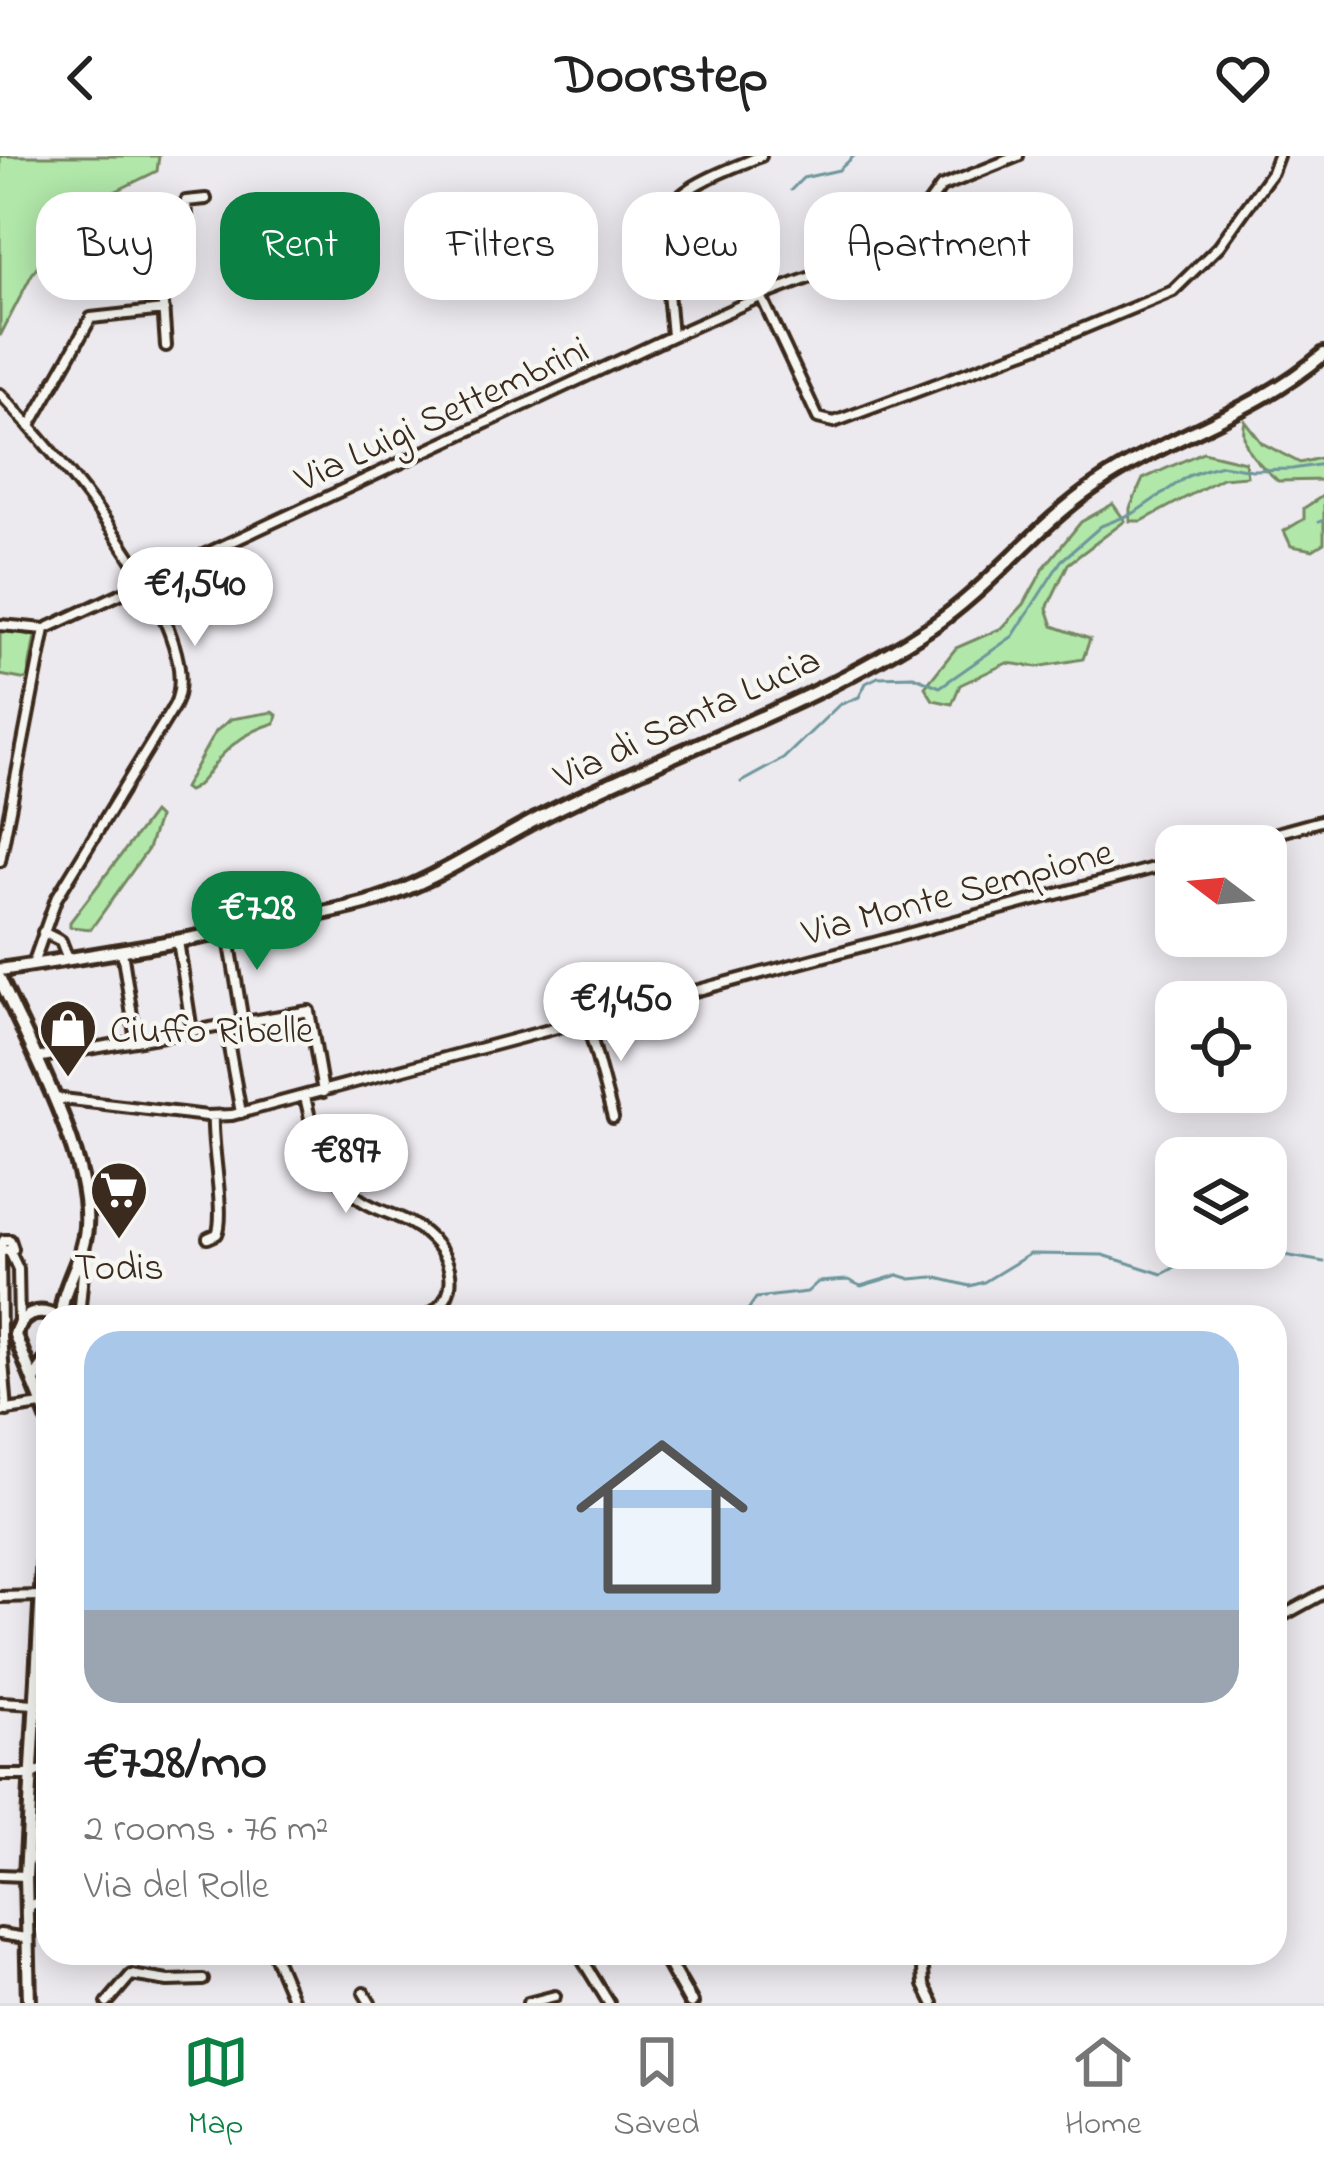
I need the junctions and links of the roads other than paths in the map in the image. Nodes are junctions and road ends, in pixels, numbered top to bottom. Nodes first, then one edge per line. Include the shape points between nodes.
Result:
1 (760, 156) edge
2 (1018, 156) edge
3 (1278, 156) edge
4 (206, 199) dead end
5 (780, 289) edge
6 (752, 300) edge
7 (763, 300) edge
8 (164, 310) junction
9 (672, 336) junction
10 (166, 346) dead end
11 (1324, 354) edge
12 (0, 394) edge
13 (29, 426) junction
14 (147, 583) junction
15 (0, 625) edge
16 (45, 629) junction
17 (1324, 820) edge
18 (1287, 830) edge
19 (0, 861) edge
20 (1155, 868) edge
21 (43, 932) junction
22 (228, 932) junction
23 (178, 941) junction
24 (122, 951) junction
25 (68, 960) junction
26 (32, 965) junction
27 (0, 974) edge
28 (587, 1021) junction
29 (243, 1022) junction
30 (225, 1025) junction
31 (192, 1031) junction
32 (136, 1041) junction
33 (35, 1058) junction
34 (323, 1092) junction
35 (304, 1097) junction
36 (53, 1098) junction
37 (241, 1113) junction
38 (213, 1117) junction
39 (613, 1118) dead end
40 (208, 1238) dead end
41 (4, 1246) edge
42 (79, 1261) junction
43 (65, 1290) junction
44 (21, 1294) junction
45 (48, 1305) edge
46 (61, 1305) edge
47 (80, 1305) edge
48 (441, 1305) edge
49 (36, 1310) edge
50 (36, 1314) edge
51 (19, 1323) junction
52 (25, 1358) junction
53 (36, 1360) edge
54 (36, 1379) edge
55 (33, 1384) junction
56 (36, 1389) edge
57 (36, 1406) edge
58 (4, 1411) edge
59 (1324, 1593) edge
60 (36, 1596) edge
61 (0, 1597) edge
62 (1287, 1613) edge
63 (36, 1682) edge
64 (0, 1702) edge
65 (35, 1704) junction
66 (36, 1773) edge
67 (0, 1775) edge
68 (31, 1775) junction
69 (36, 1856) edge
70 (27, 1860) junction
71 (0, 1875) edge
72 (26, 1876) junction
73 (36, 1903) edge
74 (26, 1907) junction
75 (0, 1934) edge
76 (26, 1939) junction
77 (278, 1965) edge
78 (585, 1965) edge
79 (670, 1965) edge
80 (923, 1965) edge
81 (203, 1980) dead end
82 (364, 1993) dead end
83 (555, 1996) dead end
84 (29, 2003) edge
85 (106, 2003) edge
86 (294, 2003) edge
87 (370, 2003) edge
88 (528, 2003) edge
89 (609, 2003) edge
90 (691, 2003) edge
91 (933, 2003) edge

1 - 9 street via 665,211
2 - 5 street, Via Luigi Settembrini via 938,190 890,247
3 - 7 street via 1219,246 1166,296 832,422 818,418
4 - 8 street via 185,201 187,216 157,221
6 - 9 street, Via Luigi Settembrini
8 - 10 street
8 - 13 street via 91,318
9 - 14 street, Via Luigi Settembrini
11 - 22 street, Via di Santa Lucia via 1256,403 1094,486 963,604 871,662 404,889
12 - 13 street
13 - 14 street
14 - 16 street, Via Luigi Settembrini
14 - 21 street via 181,691
15 - 16 street, Via Luigi Settembrini
16 - 19 street
17 - 18 street
20 - 28 street, Via Monte Sempione
21 - 25 street via 61,941
21 - 26 street
22 - 23 street, Via di Santa Lucia
22 - 29 street
23 - 24 street, Via di Santa Lucia
23 - 31 street
24 - 25 street, Via di Santa Lucia
24 - 32 street
25 - 26 street, Via di Santa Lucia
26 - 27 street, Via di Santa Lucia
27 - 33 street
28 - 34 street, Via Monte Sempione
28 - 39 street
29 - 30 street
29 - 34 street via 309,1011
30 - 31 street
30 - 37 street
31 - 32 street
32 - 33 street
33 - 36 street
34 - 35 street, Via Monte Sempione
35 - 37 street, Via Monte Sempione
35 - 48 street via 334,1174 360,1199 420,1229 449,1262 453,1280
36 - 38 street, Via Monte Sempione
36 - 42 street via 85,1193
37 - 38 street, Via Monte Sempione
38 - 40 street via 221,1225
41 - 44 street
41 - 58 street
42 - 43 street
42 - 47 street
43 - 45 street
43 - 46 street
44 - 49 street
44 - 51 street
50 - 51 street
51 - 52 street via 15,1341
52 - 53 street
52 - 55 street
54 - 55 street
55 - 56 street
57 - 58 street
59 - 62 street
60 - 61 street
63 - 65 street
64 - 65 street
65 - 68 street
66 - 68 street
67 - 68 street
68 - 70 street
69 - 70 street
70 - 72 street
71 - 72 street
72 - 74 street
73 - 74 street
74 - 76 street
75 - 76 street
76 - 84 street
77 - 86 street
78 - 89 street
79 - 90 street
80 - 91 street
81 - 85 street via 130,1975
82 - 87 street
83 - 88 street

